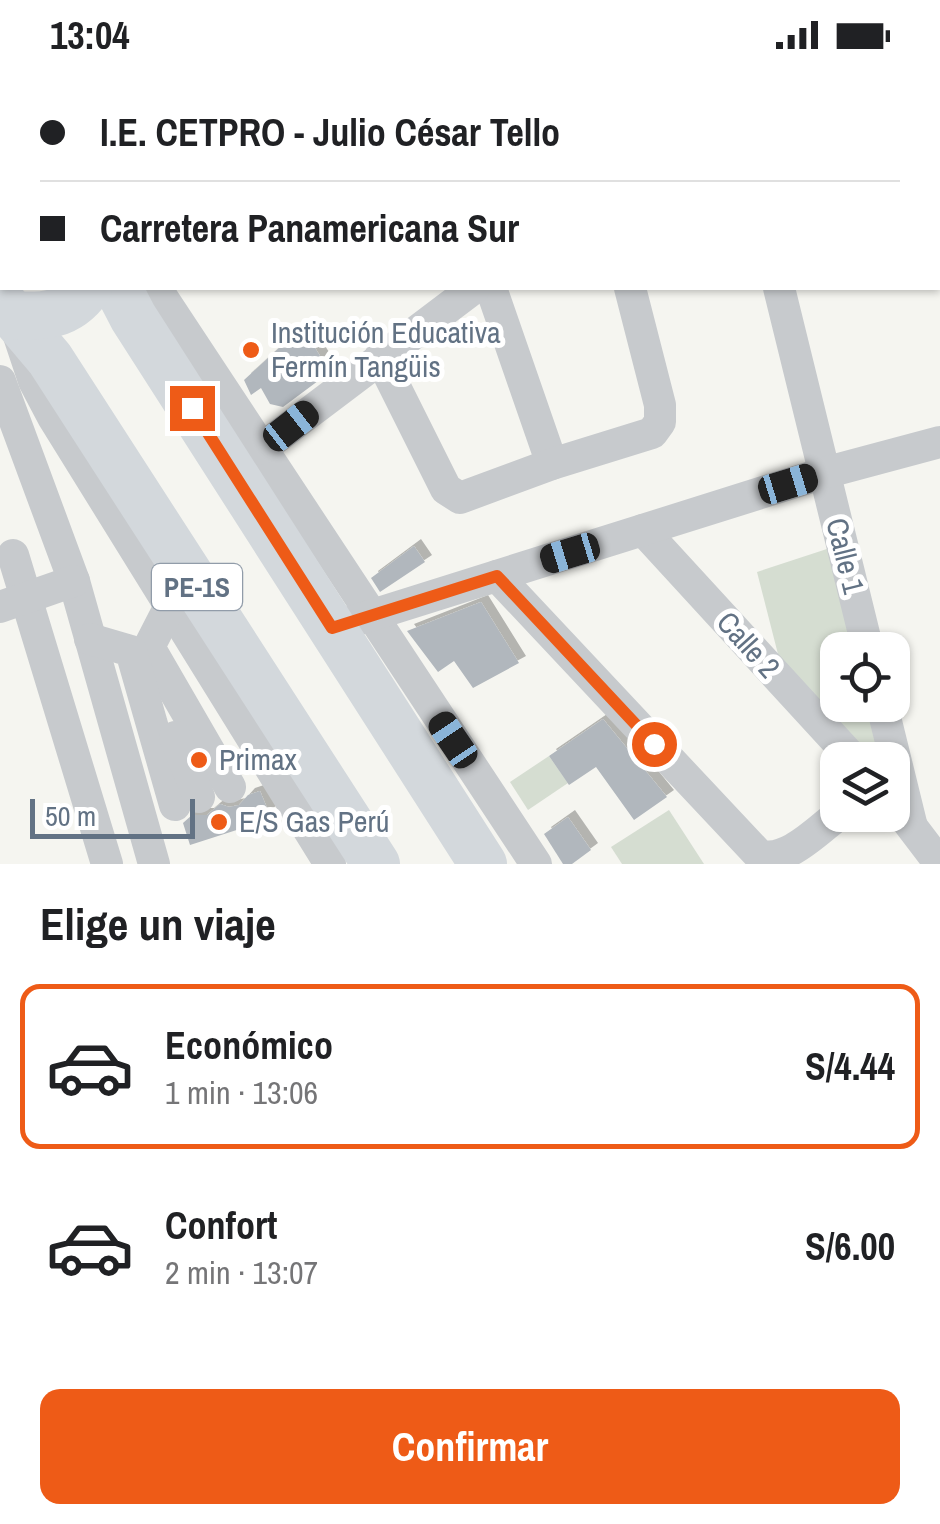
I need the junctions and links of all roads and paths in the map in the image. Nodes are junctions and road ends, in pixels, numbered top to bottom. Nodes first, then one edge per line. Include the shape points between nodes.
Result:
1 (86, 290) edge
2 (119, 290) edge
3 (157, 290) edge
4 (471, 290) edge
5 (492, 290) edge
6 (631, 290) edge
7 (779, 290) edge
8 (6, 308) edge
9 (380, 357) junction
10 (0, 382) edge
11 (6, 416) edge
12 (940, 442) edge
13 (262, 448) junction
14 (552, 464) junction
15 (824, 473) junction
16 (643, 530) junction
17 (60, 538) junction
18 (7, 557) edge
19 (497, 576) junction
20 (74, 581) junction
21 (14, 603) edge
22 (351, 622) junction
23 (151, 632) junction
24 (864, 632) edge
25 (90, 639) junction
26 (204, 664) junction
27 (106, 696) junction
28 (173, 707) junction
29 (837, 742) edge
30 (226, 788) junction
31 (140, 816) junction
32 (910, 824) edge
33 (820, 829) edge
34 (106, 864) edge
35 (154, 864) edge
36 (330, 864) edge
37 (376, 864) edge
38 (483, 864) edge
39 (536, 864) edge
40 (940, 864) edge

1 - 8 highway via 58,314
2 - 22 highway, PE-1S
3 - 13 street
4 - 9 street
5 - 14 street
6 - 14 street via 660,422 652,434
7 - 15 street, Calle 1
8 - 23 street
8 - 37 highway, PE-1S via 66,384
9 - 13 street
9 - 14 street via 446,489 460,498
10 - 11 street
11 - 17 street
12 - 15 street
13 - 22 street
15 - 16 street
15 - 24 street, Calle 1
16 - 19 street
16 - 29 street, Calle 2
17 - 18 street
17 - 20 street
18 - 21 street
19 - 22 street
19 - 33 street via 759,855 782,860
20 - 21 street
20 - 25 street
21 - 34 street
22 - 38 highway, PE-1S
22 - 39 street
23 - 25 street
23 - 26 street
23 - 28 street
23 - 28 street
25 - 27 street
26 - 28 street
26 - 30 street
27 - 28 street
27 - 31 street
28 - 30 street
28 - 30 street
30 - 31 street
30 - 36 street
31 - 35 street
32 - 40 street

